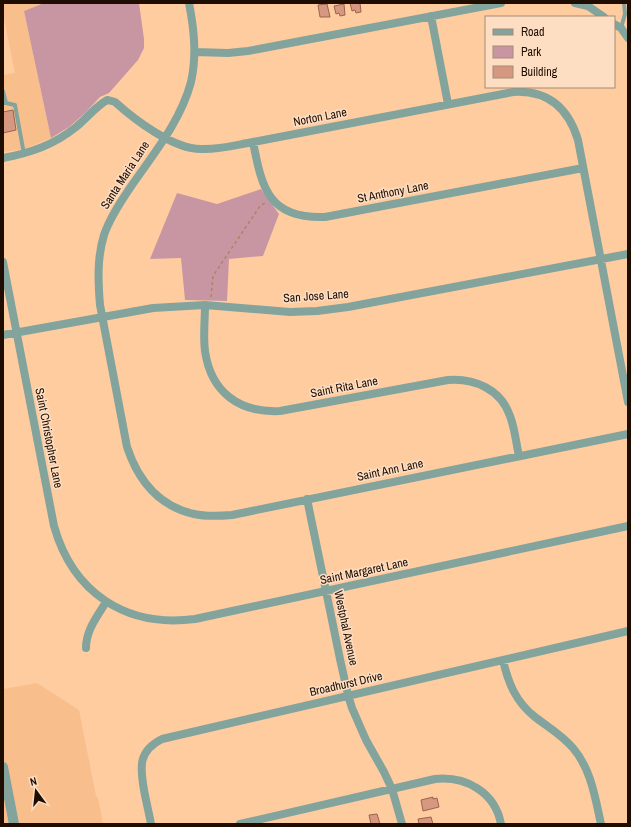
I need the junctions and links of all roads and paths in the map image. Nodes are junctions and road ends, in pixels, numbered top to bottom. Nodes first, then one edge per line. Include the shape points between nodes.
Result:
1 (189, 3) edge
2 (501, 3) edge
3 (575, 3) edge
4 (624, 3) edge
5 (590, 5) edge
6 (431, 16) junction
7 (603, 16) edge
8 (617, 26) edge
9 (628, 38) edge
10 (195, 52) junction
11 (3, 91) edge
12 (4, 103) edge
13 (448, 104) junction
14 (164, 138) junction
15 (253, 142) junction
16 (24, 154) junction
17 (3, 158) edge
18 (583, 168) junction
19 (272, 199) junction
20 (628, 254) edge
21 (600, 259) junction
22 (3, 262) edge
23 (208, 305) junction
24 (102, 316) junction
25 (16, 333) junction
26 (3, 335) edge
27 (628, 402) edge
28 (628, 434) edge
29 (519, 456) junction
30 (160, 498) joint
31 (307, 499) junction
32 (628, 526) edge
33 (326, 591) junction
34 (106, 602) junction
35 (628, 631) edge
36 (86, 648) dead end
37 (503, 660) junction
38 (348, 695) junction
39 (3, 767) edge
40 (392, 789) junction
41 (6, 803) edge
42 (14, 824) edge
43 (151, 824) edge
44 (240, 824) edge
45 (402, 824) edge
46 (501, 824) edge
47 (601, 824) edge

1 - 10 street, Santa Maria Lane
2 - 6 street
3 - 5 street
4 - 8 lane via 625,14
5 - 7 street
6 - 10 street via 248,51
6 - 13 street
8 - 9 street
10 - 14 street, Santa Maria Lane via 187,94 181,110
11 - 12 lane
12 - 16 lane via 15,105
13 - 15 street, Norton Lane
13 - 18 street, Norton Lane via 517,92 531,92 549,98 568,116 574,127
14 - 15 street, Norton Lane via 188,148 201,150
14 - 16 street, Norton Lane via 115,102 108,100 102,102 61,139
14 - 24 street, Santa Maria Lane via 112,216 105,234 98,266
15 - 19 street, St Anthony Lane via 259,172 264,187
16 - 17 street
18 - 19 street, St Anthony Lane via 325,217 310,218 296,215 282,209
18 - 21 street
19 - 23 path via 260,206 213,276
20 - 21 street, San Jose Lane
21 - 23 street, San Jose Lane via 348,307 290,312
21 - 27 street
22 - 25 street, Saint Christopher Lane
23 - 24 street, San Jose Lane via 153,308
23 - 29 street, Saint Rita Lane via 205,350 212,376 222,391 244,407 267,412 280,411 448,380 466,380 486,387 506,407 513,424
24 - 25 street, San Jose Lane
24 - 30 street, Santa Maria Lane via 127,447 139,475
25 - 26 street, San Jose Lane
25 - 34 street, Saint Christopher Lane via 58,542 64,556 80,578
28 - 29 street, Saint Ann Lane
29 - 31 street, Saint Ann Lane
30 - 31 street, Saint Ann Lane via 194,514 212,516 232,515
31 - 33 street, Westphal Avenue
32 - 33 street, Saint Margaret Lane
33 - 34 street, Saint Margaret Lane via 181,621 140,617
33 - 38 street, Westphal Avenue
34 - 36 street via 90,628
35 - 37 street, Broadhurst Drive
37 - 38 street, Broadhurst Drive
37 - 47 street via 516,697 534,717 567,741 580,757 591,782
38 - 40 street, Westphal Avenue via 366,740
38 - 43 street, Broadhurst Drive via 171,736 156,742 147,751 141,767
39 - 41 street
40 - 44 street
40 - 45 street, Westphal Avenue
40 - 46 street via 436,779 461,781 484,792 497,811
41 - 42 street

